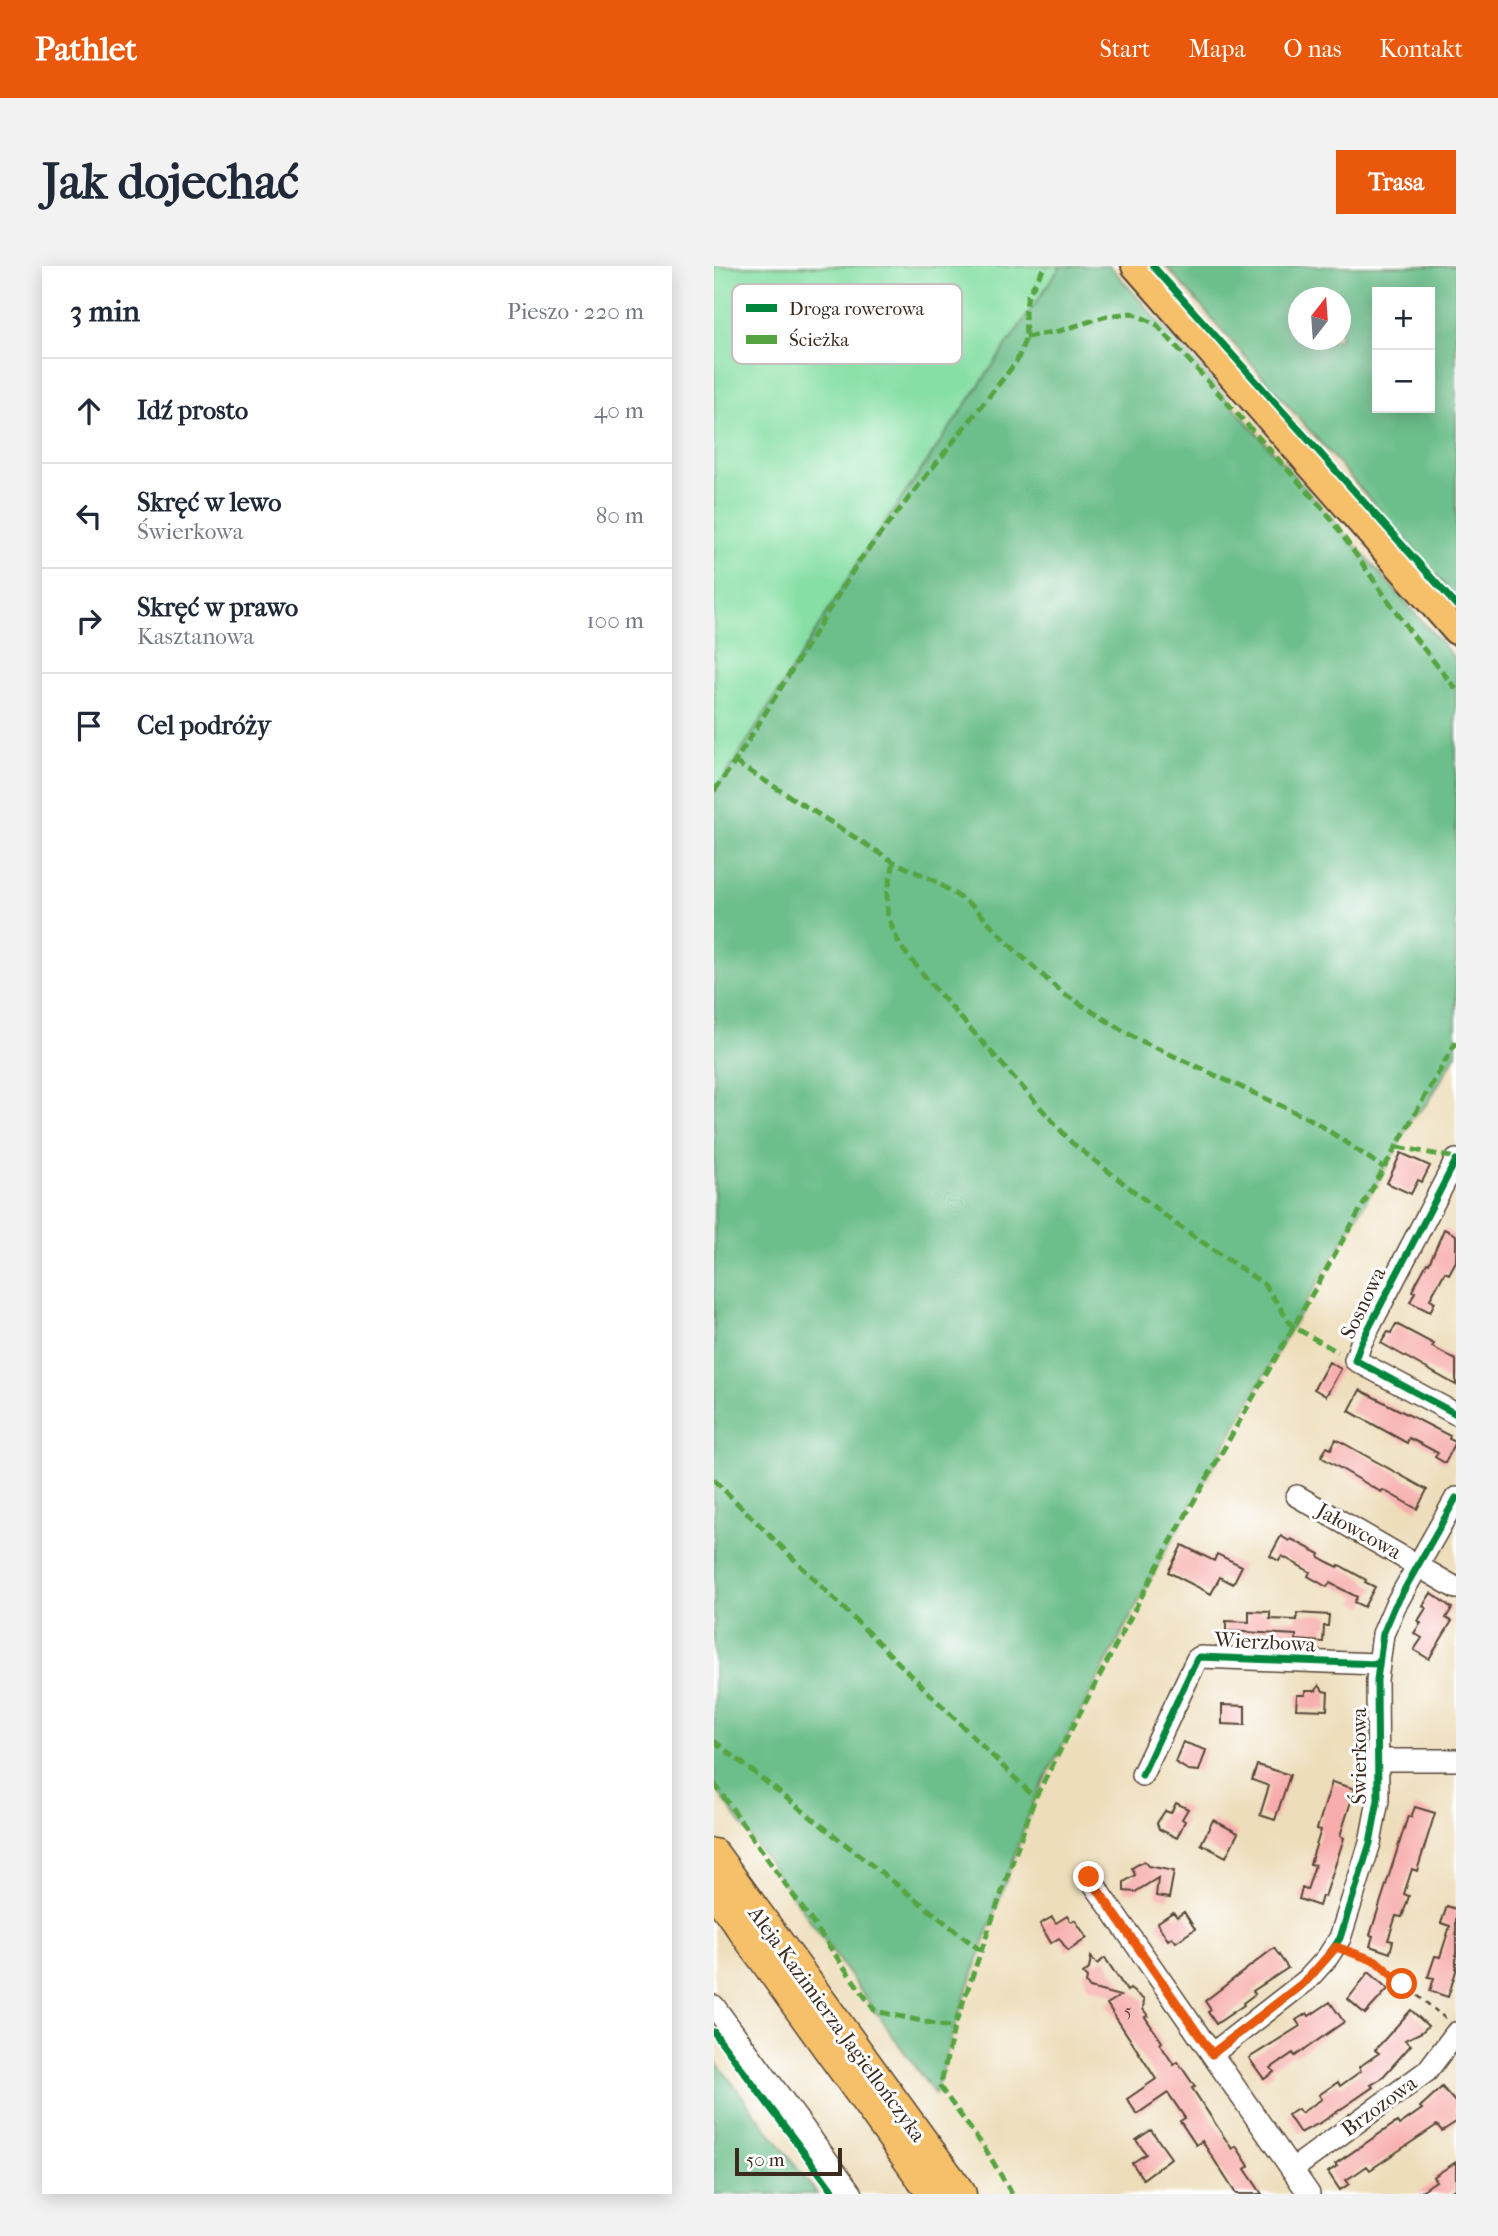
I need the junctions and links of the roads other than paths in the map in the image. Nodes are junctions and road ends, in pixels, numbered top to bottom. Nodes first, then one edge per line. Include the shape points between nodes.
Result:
1 (1135, 266) edge
2 (1456, 631) edge
3 (1456, 1160) edge
4 (1456, 1414) edge
5 (1297, 1496) dead end
6 (1456, 1498) edge
7 (1419, 1565) junction
8 (1456, 1588) edge
9 (1377, 1664) junction
10 (1379, 1760) junction
11 (1456, 1760) edge
12 (1142, 1775) dead end
13 (714, 1854) edge
14 (1089, 1877) dead end
15 (714, 1890) edge
16 (714, 2006) edge
17 (1452, 2027) edge
18 (1212, 2054) junction
19 (1293, 2169) junction
20 (852, 2194) edge
21 (933, 2194) edge
22 (961, 2194) edge
23 (1309, 2194) edge

1 - 2 main road
3 - 4 street, Sosnowa via 1355,1360
5 - 7 street, Jałowcowa
6 - 7 street, Świerkowa
7 - 8 street, Jałowcowa
7 - 9 street, Świerkowa via 1389,1620
9 - 10 street, Świerkowa
9 - 12 street, Wierzbowa via 1200,1657
10 - 11 street
10 - 18 street, Świerkowa via 1370,1843 1336,1947 1307,1980
13 - 22 highway, Aleja Kazimierza Jagiellończyka
14 - 18 street
15 - 21 highway, Aleja Kazimierza Jagiellończyka
16 - 20 street
17 - 19 street, Brzozowa via 1427,2071
18 - 19 street
19 - 23 street

